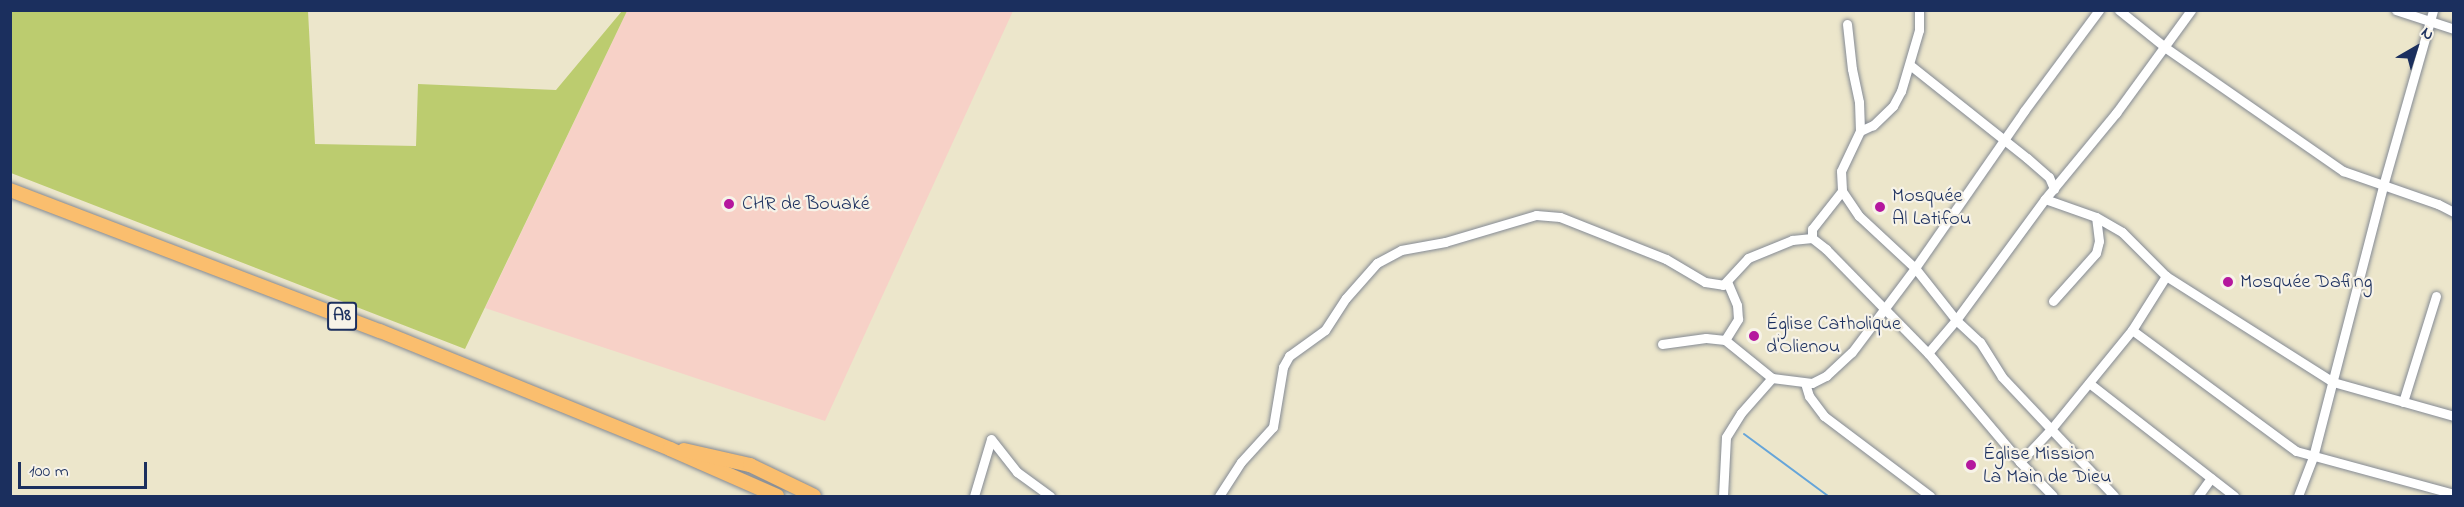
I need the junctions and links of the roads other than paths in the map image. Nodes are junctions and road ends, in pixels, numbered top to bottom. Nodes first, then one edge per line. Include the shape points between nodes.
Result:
1 (1919, 10) edge
2 (2099, 10) edge
3 (2119, 10) edge
4 (2191, 10) edge
5 (2396, 10) edge
6 (2433, 10) edge
7 (2429, 22) junction
8 (1847, 24) dead end
9 (2454, 29) edge
10 (2166, 48) junction
11 (1910, 65) junction
12 (1860, 130) junction
13 (2003, 140) junction
14 (2383, 186) junction
15 (2054, 189) junction
16 (10, 190) edge
17 (1842, 191) junction
18 (2045, 199) junction
19 (2454, 212) edge
20 (2096, 217) junction
21 (1812, 238) junction
22 (1915, 268) junction
23 (2166, 276) junction
24 (1727, 282) junction
25 (2436, 296) dead end
26 (2053, 301) dead end
27 (1884, 307) junction
28 (1956, 320) junction
29 (2132, 330) junction
30 (1725, 340) junction
31 (1662, 344) dead end
32 (1928, 353) junction
33 (1772, 378) junction
34 (2333, 382) junction
35 (1805, 383) junction
36 (2089, 383) junction
37 (2403, 402) junction
38 (2454, 416) edge
39 (2052, 428) junction
40 (670, 449) junction
41 (2313, 457) junction
42 (2020, 462) junction
43 (2211, 478) junction
44 (2454, 494) edge
45 (777, 496) edge
46 (814, 496) edge
47 (974, 496) edge
48 (1050, 496) edge
49 (1219, 496) edge
50 (1724, 496) edge
51 (1930, 496) edge
52 (2053, 496) edge
53 (2114, 496) edge
54 (2198, 496) edge
55 (2234, 496) edge
56 (2298, 496) edge

1 - 11 street via 1919,30
2 - 13 street
3 - 10 street
4 - 10 street
5 - 7 street
6 - 7 street
7 - 9 street
7 - 14 street
8 - 12 street
10 - 14 street via 2343,171
10 - 15 street
11 - 12 street via 1893,106 1873,125
11 - 13 street
12 - 17 street via 1841,171
13 - 15 street via 2049,177
13 - 22 street
14 - 19 street
14 - 34 street
15 - 18 street
16 - 40 main road, A8 via 370,327
17 - 21 street via 1812,229
17 - 22 street via 1859,216
18 - 20 street
18 - 28 street
20 - 23 street via 2122,232
20 - 26 street via 2096,253
21 - 24 street via 1792,240 1748,258
21 - 27 street
22 - 27 street
22 - 28 street
23 - 29 street
23 - 34 street
24 - 30 street via 1737,306 1737,319
24 - 49 street via 1705,282 1665,260 1560,217 1536,215 1446,242 1401,250 1377,263 1346,298 1325,330 1289,356 1282,367 1273,427 1241,462
25 - 37 street
27 - 32 street
27 - 35 street via 1852,352 1826,376
28 - 32 street
28 - 39 street via 1980,342 2002,377
29 - 36 street
29 - 41 street via 2296,451
30 - 31 street
30 - 33 street
32 - 42 street
33 - 35 street
33 - 50 street via 1726,437
34 - 37 street
34 - 41 street
35 - 51 street via 1809,396 1824,416
36 - 39 street
36 - 43 street
37 - 38 street
39 - 42 street
39 - 53 street
40 - 45 main road, A8
40 - 46 main road, A8 via 750,465
41 - 44 street
41 - 56 street
42 - 52 street
43 - 54 street
43 - 55 street
47 - 48 street via 991,439 1017,472

